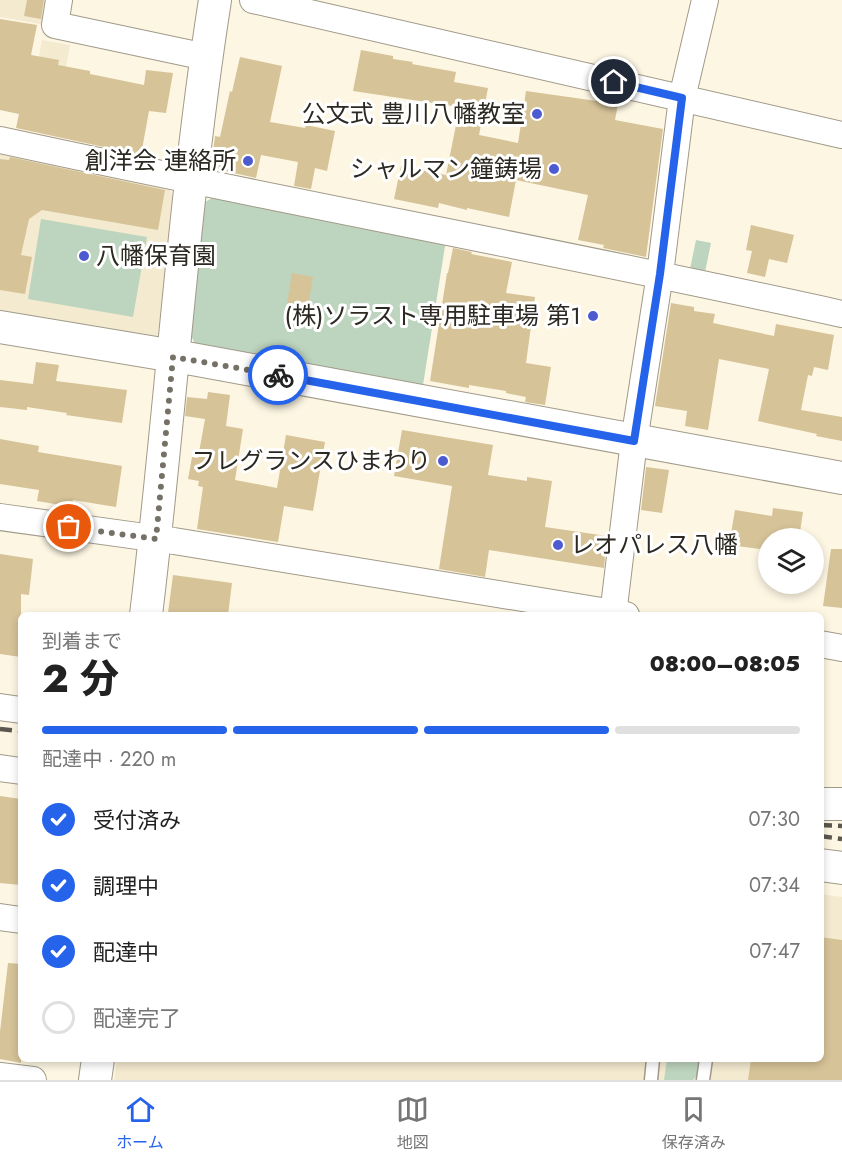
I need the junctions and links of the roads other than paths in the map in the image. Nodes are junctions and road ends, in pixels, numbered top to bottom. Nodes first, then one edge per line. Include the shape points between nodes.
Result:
1 (59, 0) edge
2 (215, 0) edge
3 (253, 0) edge
4 (705, 0) edge
5 (206, 57) junction
6 (682, 98) junction
7 (842, 135) edge
8 (0, 140) edge
9 (192, 182) junction
10 (660, 274) junction
11 (842, 314) edge
12 (0, 327) edge
13 (173, 357) junction
14 (634, 441) junction
15 (842, 478) edge
16 (0, 517) edge
17 (156, 539) junction
18 (146, 612) edge
19 (605, 612) edge
20 (617, 612) edge
21 (824, 645) edge
22 (842, 648) edge
23 (0, 707) edge
24 (18, 710) edge
25 (0, 768) edge
26 (18, 771) edge
27 (824, 804) edge
28 (842, 804) edge
29 (824, 866) edge
30 (842, 868) edge
31 (0, 917) edge
32 (18, 920) edge
33 (98, 1062) edge
34 (653, 1062) edge
35 (706, 1062) edge
36 (0, 1076) edge
37 (33, 1080) edge
38 (95, 1080) edge
39 (651, 1080) edge
40 (703, 1080) edge

1 - 5 street via 55,26
2 - 5 street
3 - 6 street
4 - 6 street
5 - 9 street
6 - 7 street
6 - 10 street
8 - 9 street
9 - 10 street
9 - 13 street
10 - 11 street
10 - 14 street
12 - 13 street
13 - 14 street
13 - 17 street
14 - 15 street
14 - 20 street
16 - 17 street
17 - 18 street
17 - 19 street
21 - 22 street
23 - 24 street
25 - 26 street
27 - 28 street
29 - 30 street
31 - 32 street
33 - 38 street
34 - 39 lane
35 - 40 lane
36 - 37 street

